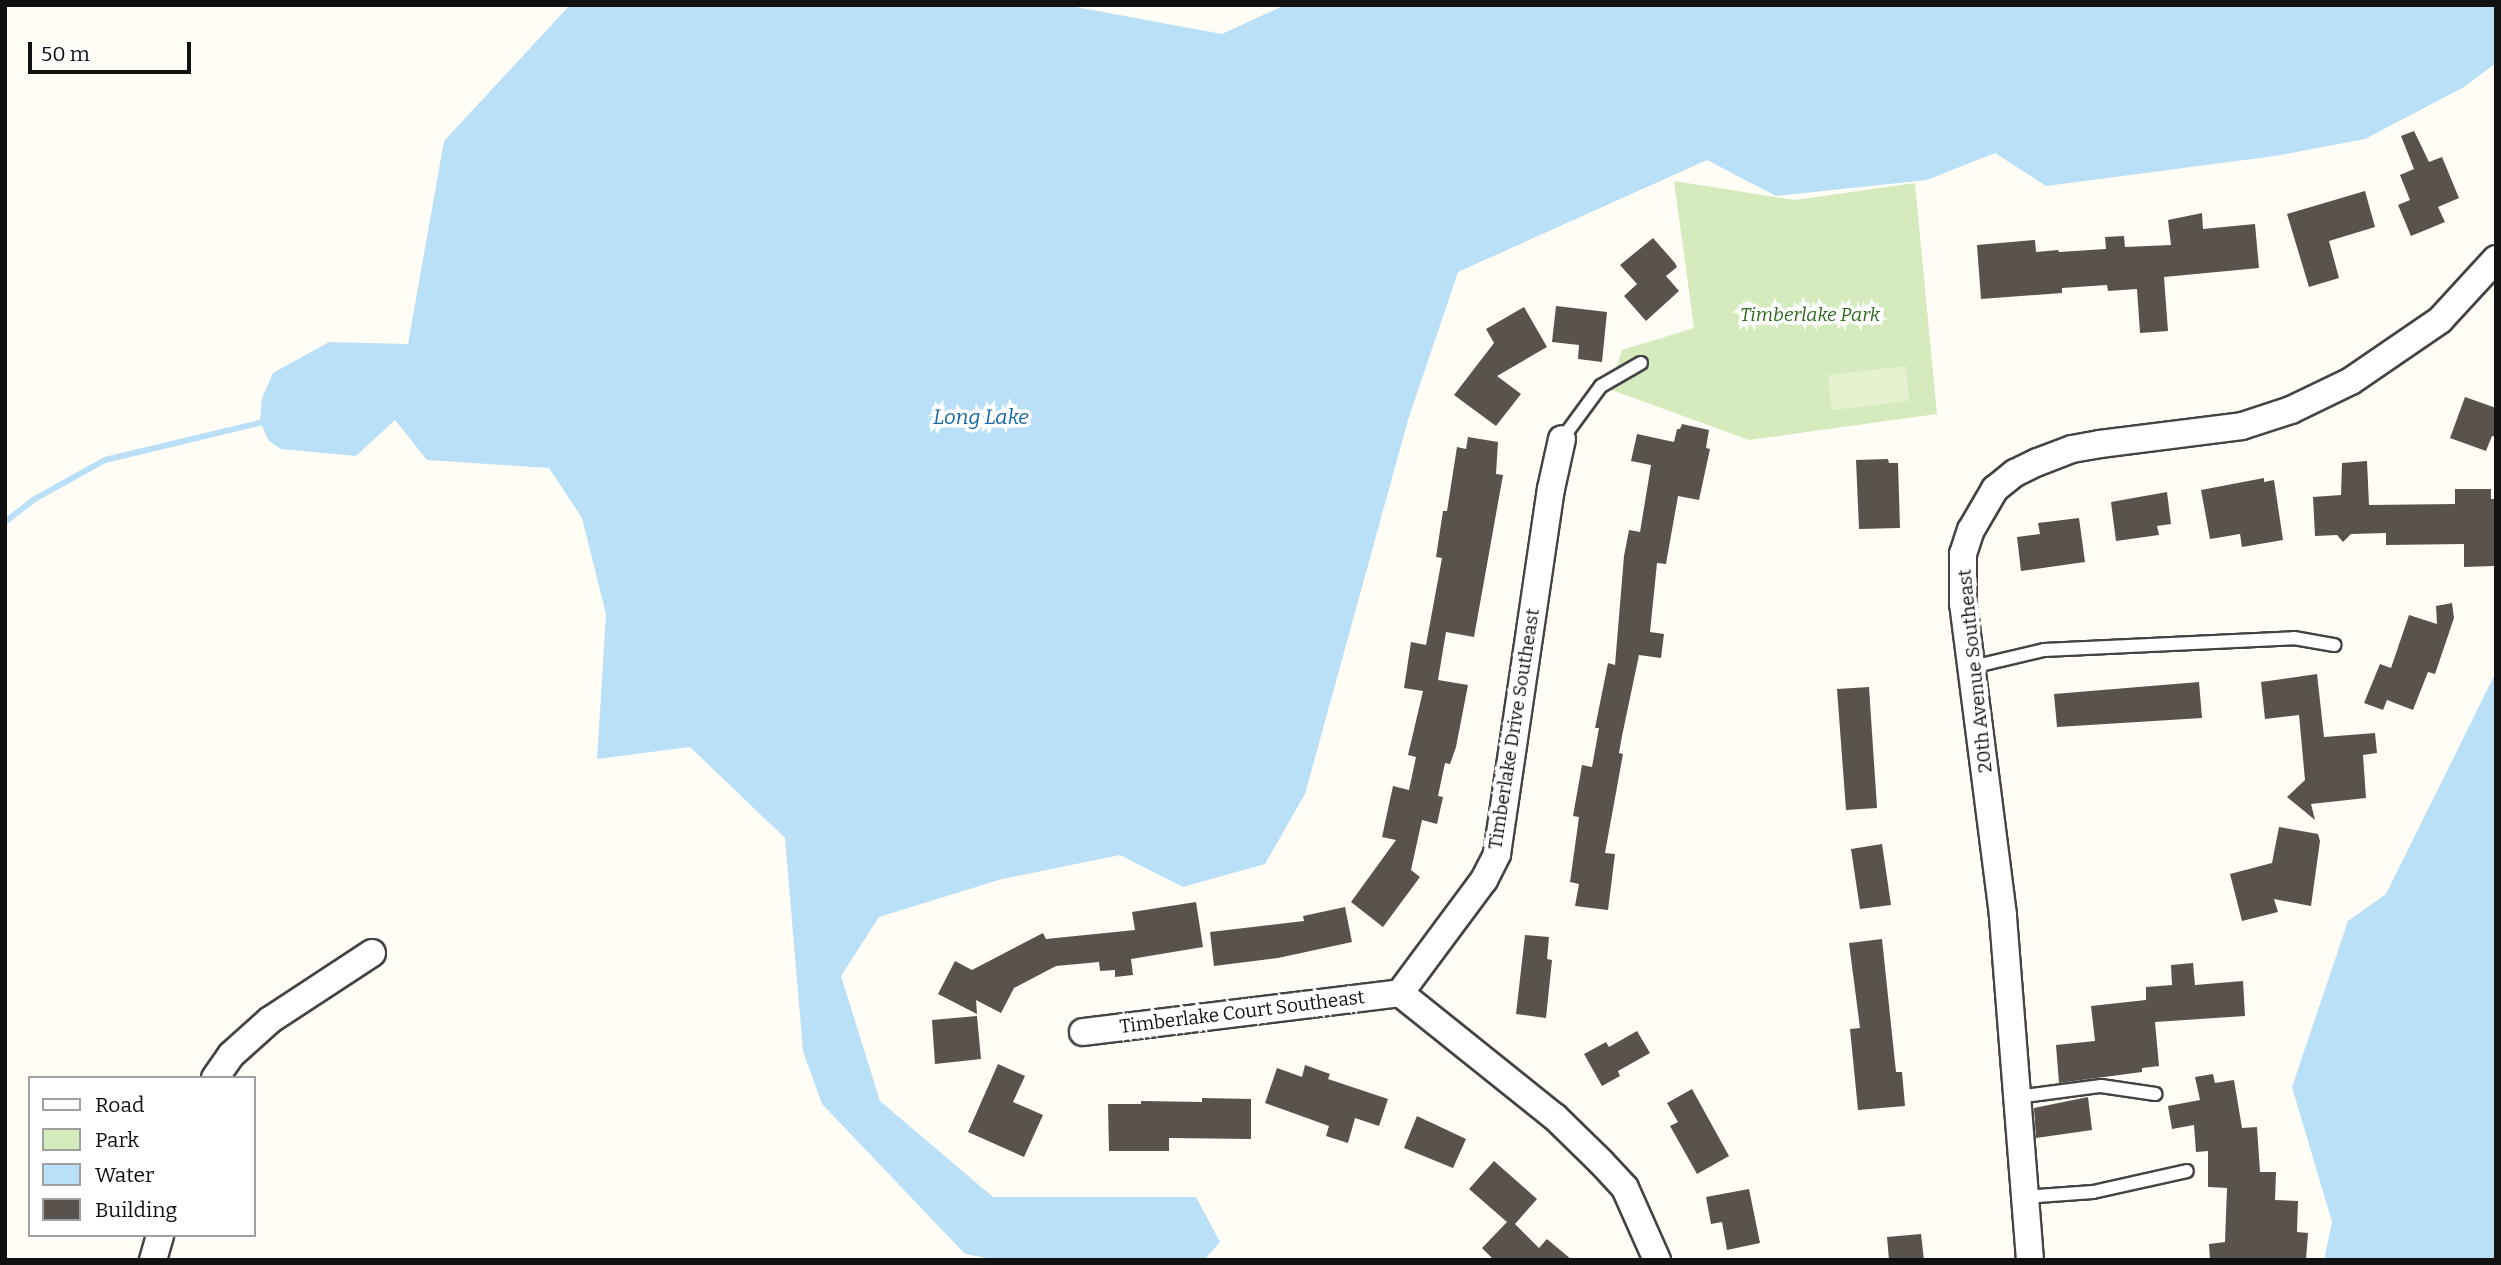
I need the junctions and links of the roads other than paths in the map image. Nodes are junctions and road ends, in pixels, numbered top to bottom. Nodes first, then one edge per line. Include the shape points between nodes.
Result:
1 (2496, 259) edge
2 (1641, 363) dead end
3 (1562, 439) joint
4 (2334, 645) dead end
5 (1972, 667) junction
6 (372, 953) dead end
7 (1400, 993) junction
8 (1083, 1032) dead end
9 (216, 1076) edge
10 (2155, 1094) dead end
11 (2017, 1097) junction
12 (2187, 1171) dead end
13 (2024, 1197) junction
14 (159, 1237) edge
15 (153, 1260) edge
16 (1657, 1260) edge
17 (2030, 1260) edge

1 - 5 street, 20th Avenue Southeast via 2440,320 2351,381 2291,410 2242,426 2072,449 2015,473 1984,504 1963,554
2 - 3 lane via 1601,386
3 - 7 street, Timberlake Drive Southeast via 1550,489 1497,854 1484,880
4 - 5 lane via 2294,638 2044,650
5 - 11 street, 20th Avenue Southeast via 2003,915
6 - 9 street via 270,1020 231,1055
7 - 8 street, Timberlake Court Southeast
7 - 16 street via 1555,1118 1601,1163 1625,1188
10 - 11 lane via 2101,1086
11 - 13 street, 20th Avenue Southeast
12 - 13 lane via 2093,1192
13 - 17 street, 20th Avenue Southeast
14 - 15 street

